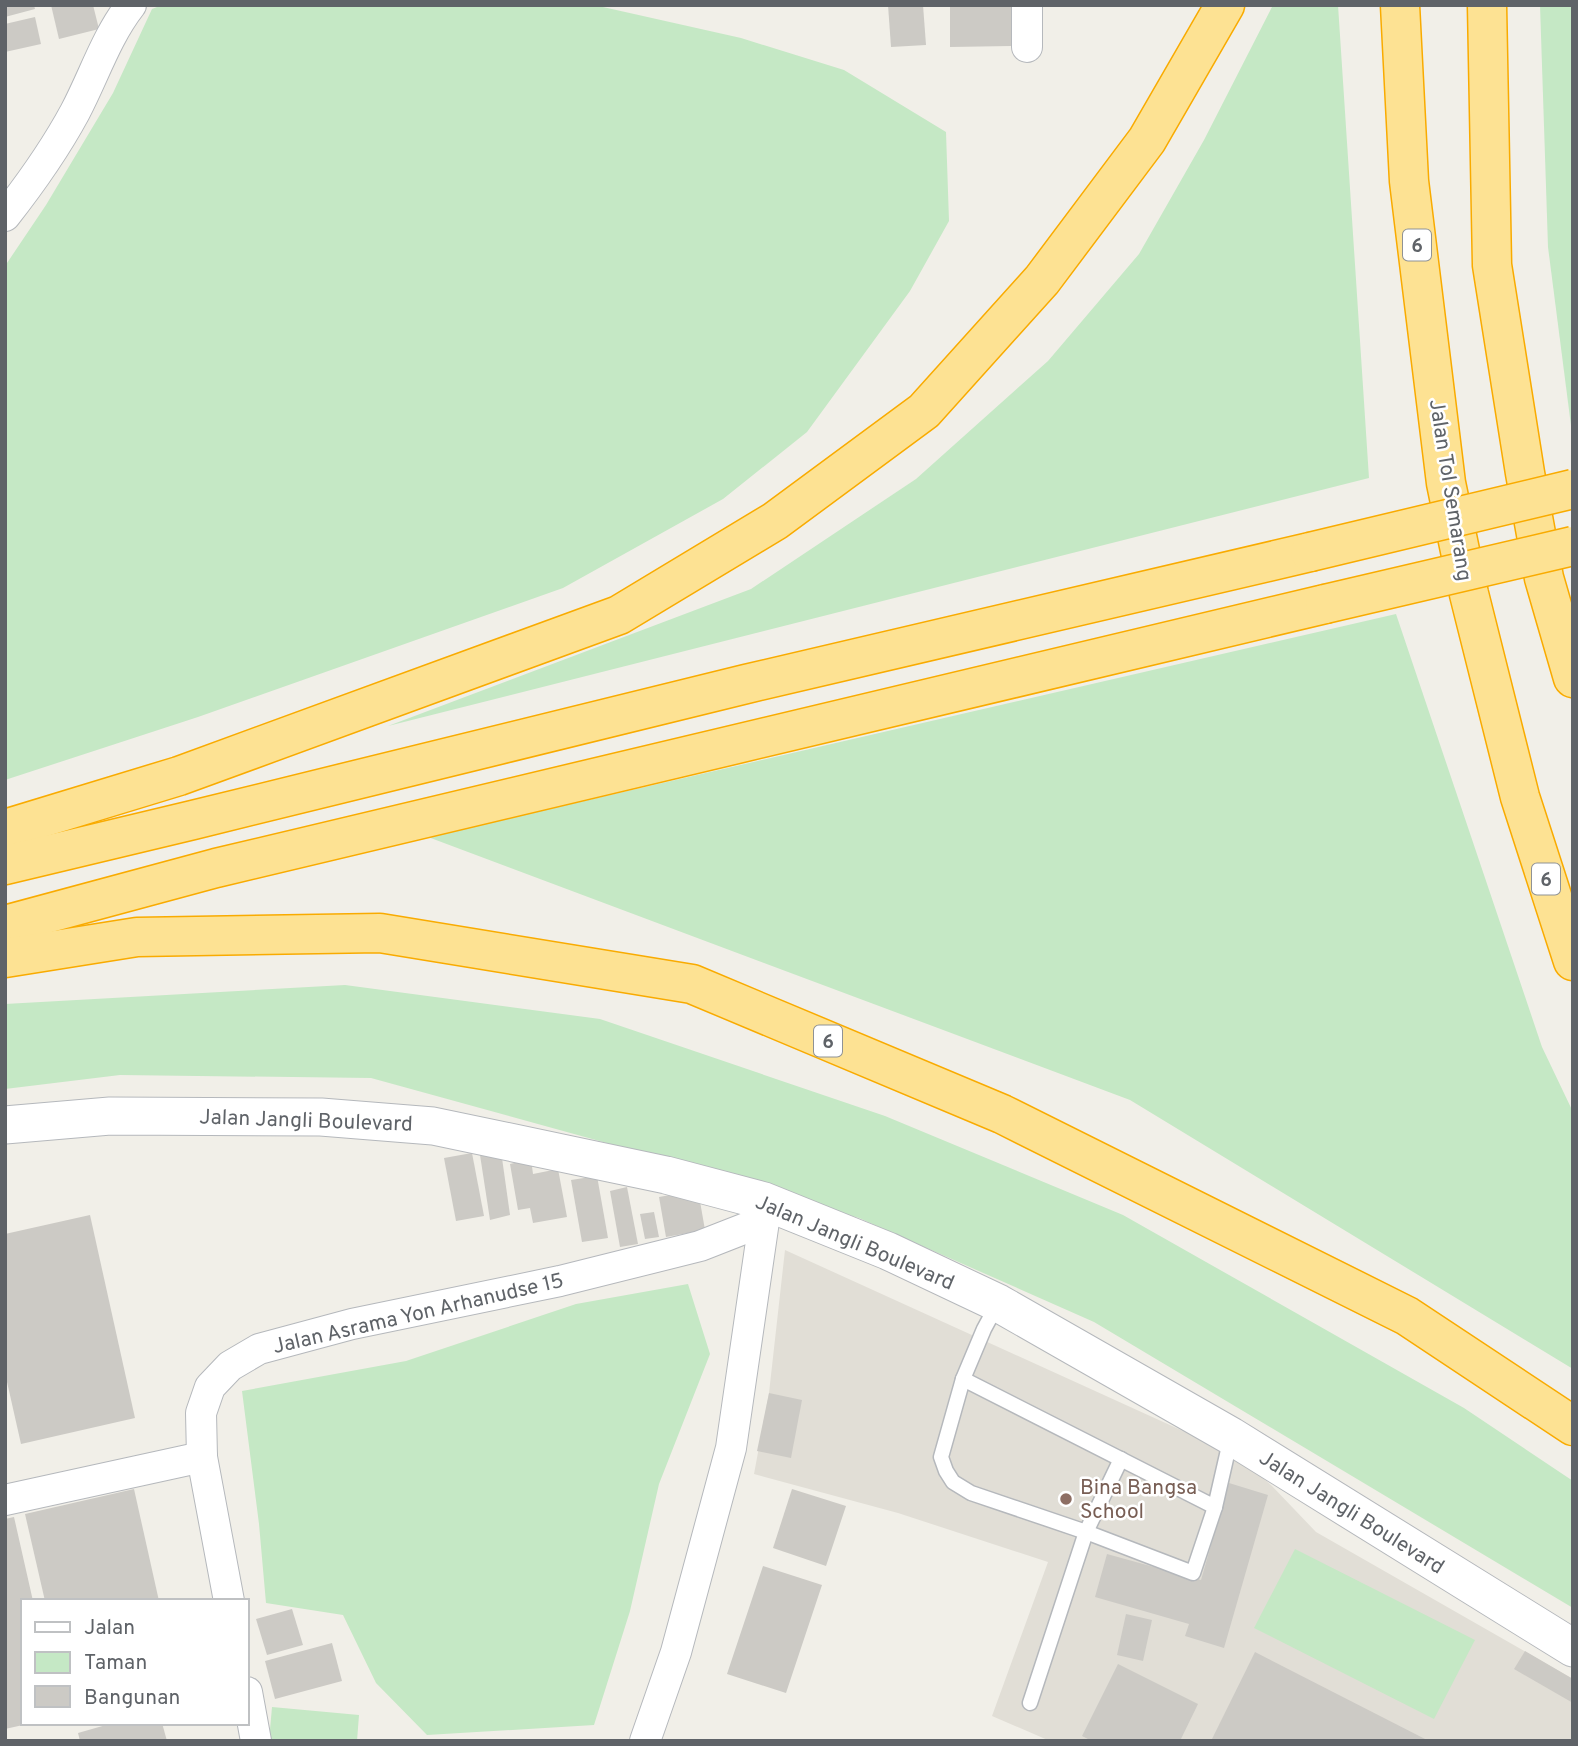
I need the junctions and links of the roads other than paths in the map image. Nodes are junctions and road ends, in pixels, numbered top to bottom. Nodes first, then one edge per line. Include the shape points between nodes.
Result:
1 (131, 5) edge
2 (1027, 5) edge
3 (1225, 5) edge
4 (1401, 5) edge
5 (1487, 5) edge
6 (1027, 47) dead end
7 (5, 216) edge
8 (1573, 489) edge
9 (1573, 546) edge
10 (1573, 678) edge
11 (5, 829) edge
12 (5, 864) edge
13 (5, 925) edge
14 (5, 958) edge
15 (1573, 961) edge
16 (5, 1125) edge
17 (764, 1211) junction
18 (998, 1303) junction
19 (963, 1380) junction
20 (1573, 1426) edge
21 (1231, 1436) junction
22 (202, 1457) junction
23 (1121, 1459) junction
24 (5, 1500) edge
25 (1215, 1507) junction
26 (1086, 1532) junction
27 (229, 1599) edge
28 (1573, 1648) edge
29 (248, 1697) edge
30 (1030, 1703) dead end
31 (256, 1741) edge
32 (645, 1741) edge

1 - 7 street via 39,173
2 - 6 street
3 - 11 highway via 1147,140 1042,280 924,411 775,521 619,615 179,776
4 - 15 highway, Jalan Tol Semarang / 6 via 1409,181 1446,484 1520,797
5 - 10 highway via 1492,265 1544,578
8 - 12 highway, bridge
9 - 13 highway, bridge via 230,864
14 - 20 highway, 6 via 137,937 380,933 692,984 1002,1114 1407,1316
16 - 17 street, Jalan Jangli Boulevard via 110,1116 321,1116 433,1126 666,1175
17 - 18 street, Jalan Jangli Boulevard via 888,1251
17 - 22 street, Jalan Asrama Yon Arhanudse 15 via 700,1245 259,1349 230,1366 210,1387 201,1413
17 - 32 street via 731,1448 676,1652
18 - 19 lane
18 - 21 street, Jalan Jangli Boulevard
19 - 23 lane
19 - 26 lane via 941,1457 953,1482 971,1493
21 - 25 lane
21 - 28 street, Jalan Jangli Boulevard
22 - 24 street
22 - 27 street, Jalan Asrama Yon Arhanudse 15
23 - 25 lane
23 - 26 lane
25 - 26 lane via 1193,1573
26 - 30 lane
29 - 31 street

